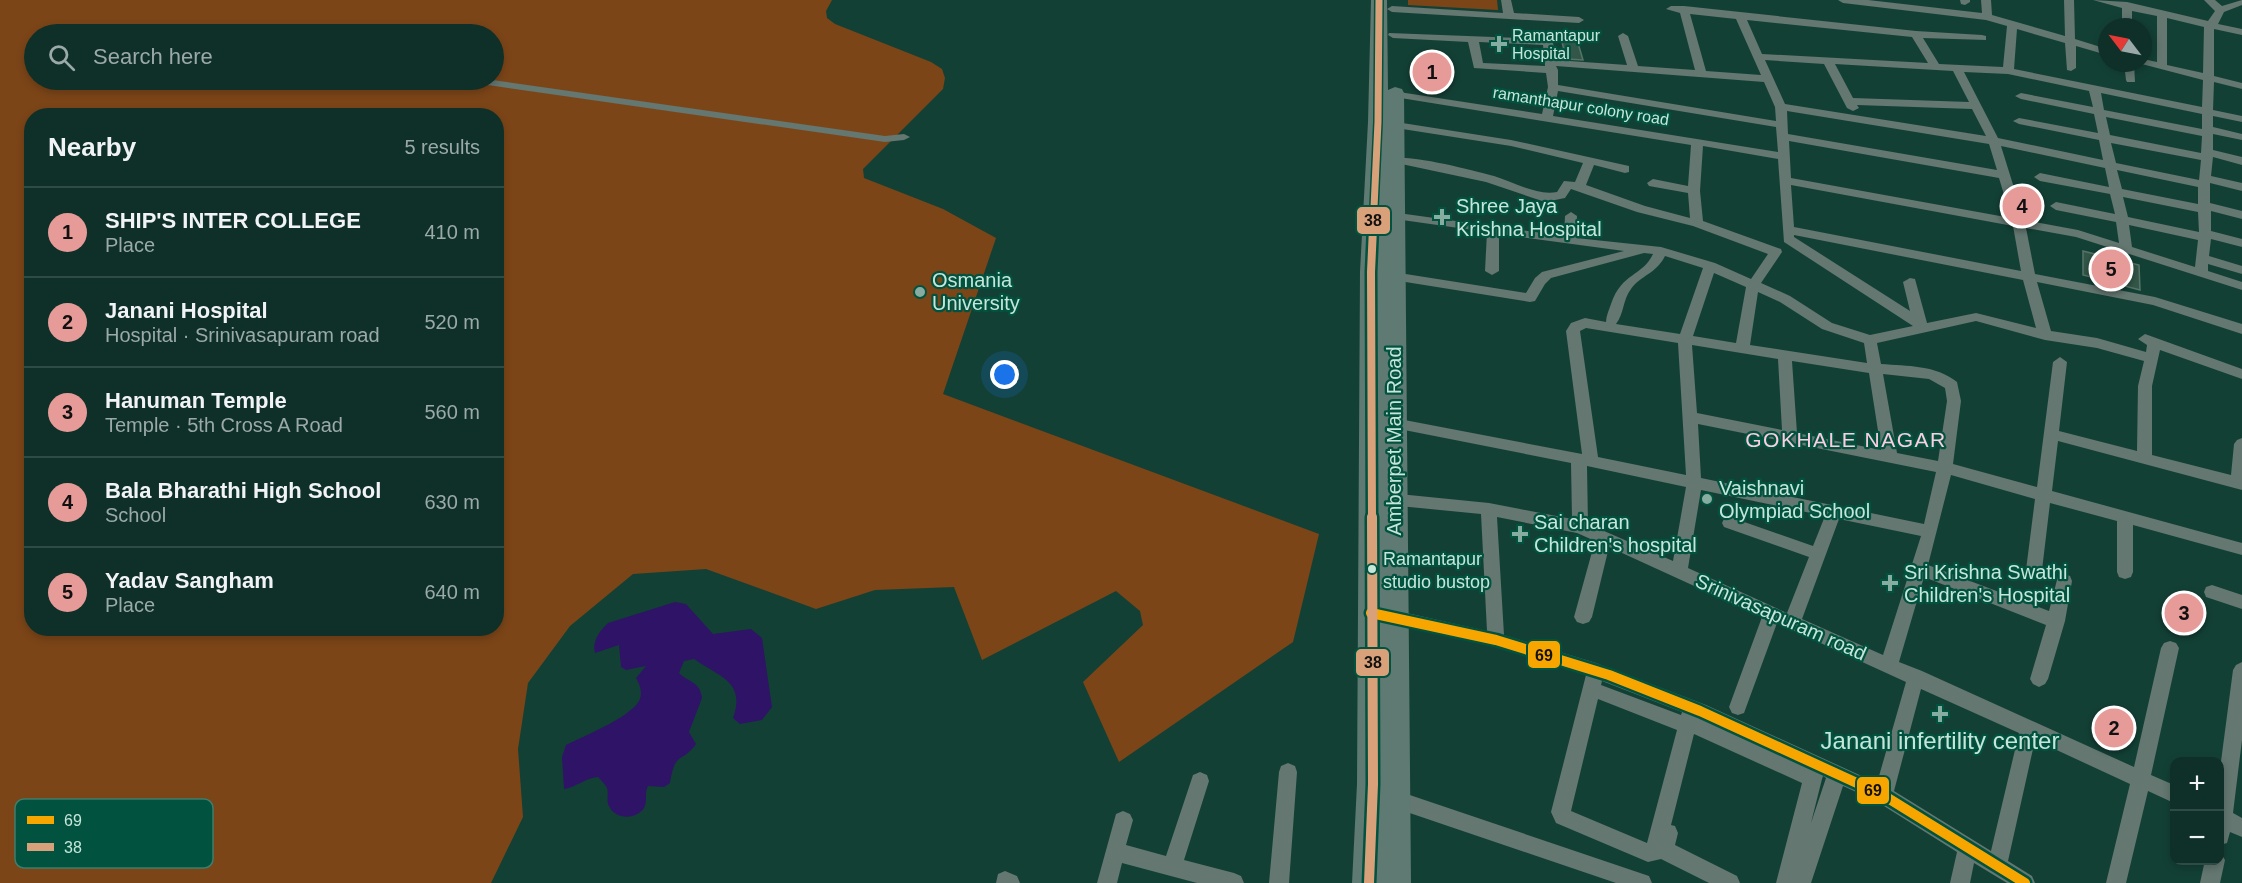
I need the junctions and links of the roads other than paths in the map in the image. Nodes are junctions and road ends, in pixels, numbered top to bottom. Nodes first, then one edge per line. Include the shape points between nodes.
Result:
1 (1506, 0) edge
2 (1843, 0) edge
3 (1986, 0) edge
4 (2068, 0) edge
5 (2098, 0) edge
6 (2209, 0) edge
7 (1877, 2) edge
8 (2239, 4) edge
9 (2127, 5) junction
10 (1671, 9) dead end
11 (1684, 9) junction
12 (2220, 10) junction
13 (1389, 11) edge
14 (2162, 13) junction
15 (1509, 15) junction
16 (1740, 16) junction
17 (1987, 17) junction
18 (2127, 18) edge
19 (1579, 20) dead end
20 (2012, 25) junction
21 (2209, 25) junction
22 (2242, 32) edge
23 (1916, 34) junction
24 (1623, 36) dead end
25 (1982, 38) dead end
26 (1473, 39) junction
27 (2070, 42) junction
28 (2098, 50) edge
29 (1760, 57) junction
30 (1827, 60) junction
31 (2152, 64) edge
32 (1552, 66) junction
33 (1934, 66) junction
34 (1956, 67) junction
35 (2163, 67) junction
36 (2071, 68) dead end
37 (1634, 70) junction
38 (2008, 71) junction
39 (2130, 72) edge
40 (1701, 74) junction
41 (1768, 79) junction
42 (2209, 79) junction
43 (2131, 80) dead end
44 (504, 84) edge
45 (2242, 86) edge
46 (1553, 87) junction
47 (2094, 88) junction
48 (1387, 93) junction
49 (2021, 96) dead end
50 (1850, 100) junction
51 (1976, 106) junction
52 (1781, 107) junction
53 (2206, 111) junction
54 (2099, 112) junction
55 (1547, 118) junction
56 (2242, 119) edge
57 (1859, 120) junction
58 (2019, 120) dead end
59 (1396, 125) junction
60 (1782, 131) junction
61 (2207, 131) junction
62 (904, 137) dead end
63 (2242, 137) edge
64 (2106, 139) junction
65 (1994, 141) junction
66 (1696, 142) junction
67 (2207, 155) junction
68 (1783, 156) junction
69 (1396, 160) junction
70 (1590, 161) junction
71 (2242, 161) edge
72 (2111, 165) junction
73 (1625, 169) dead end
74 (2003, 175) junction
75 (2040, 177) dead end
76 (1784, 180) junction
77 (2204, 181) junction
78 (1653, 183) dead end
79 (1580, 187) junction
80 (2242, 188) edge
81 (1694, 191) junction
82 (2115, 192) junction
83 (2242, 203) edge
84 (2056, 206) dead end
85 (2208, 208) junction
86 (1395, 215) junction
87 (2242, 215) edge
88 (1571, 216) dead end
89 (2122, 220) junction
90 (1697, 223) junction
91 (2019, 223) junction
92 (1493, 229) junction
93 (1788, 230) junction
94 (2205, 235) junction
95 (1570, 241) junction
96 (2242, 243) edge
97 (1645, 248) junction
98 (2126, 248) junction
99 (1661, 251) junction
100 (1710, 266) junction
101 (2202, 266) junction
102 (2242, 270) edge
103 (1492, 271) dead end
104 (1393, 276) junction
105 (2029, 277) junction
106 (1910, 282) dead end
107 (1753, 285) junction
108 (2242, 286) edge
109 (1612, 320) dead end
110 (1922, 327) junction
111 (2242, 329) edge
112 (2045, 335) junction
113 (1685, 340) junction
114 (1870, 340) junction
115 (1742, 349) junction
116 (1785, 355) junction
117 (2152, 358) junction
118 (2060, 362) dead end
119 (1876, 369) junction
120 (2242, 374) edge
121 (1690, 417) junction
122 (1394, 423) junction
123 (2052, 434) junction
124 (1790, 436) junction
125 (2242, 444) edge
126 (1890, 456) junction
127 (2144, 459) junction
128 (1585, 460) junction
129 (1945, 468) junction
130 (1694, 483) junction
131 (2240, 483) edge
132 (2044, 494) junction
133 (1382, 499) junction
134 (1489, 509) junction
135 (1834, 512) junction
136 (2125, 518) junction
137 (1730, 523) dead end
138 (1580, 527) junction
139 (1930, 532) junction
140 (1604, 537) junction
141 (2242, 549) edge
142 (1818, 554) junction
143 (1919, 568) junction
144 (2034, 570) dead end
145 (2125, 572) dead end
146 (1679, 573) junction
147 (2064, 580) dead end
148 (2212, 592) dead end
149 (2242, 602) edge
150 (1772, 614) junction
151 (1382, 615) junction
152 (1583, 617) dead end
153 (2056, 621) junction
154 (1792, 623) junction
155 (1496, 640) junction
156 (2170, 648) dead end
157 (1889, 664) junction
158 (2242, 670) edge
159 (1916, 676) junction
160 (2039, 679) dead end
161 (1594, 680) junction
162 (1738, 707) dead end
163 (1694, 718) junction
164 (2029, 728) junction
165 (1288, 772) dead end
166 (1815, 772) junction
167 (1837, 774) junction
168 (2142, 779) junction
169 (1200, 781) dead end
170 (2170, 792) edge
171 (1883, 795) junction
172 (1392, 798) junction
173 (2223, 811) edge
174 (1123, 820) dead end
175 (2224, 824) edge
176 (2242, 828) edge
177 (1968, 847) junction
178 (1115, 852) junction
179 (1997, 865) junction
180 (2213, 865) edge
181 (1172, 868) junction
182 (1107, 883) edge
183 (1234, 883) edge
184 (1279, 883) edge
185 (1370, 883) edge
186 (1394, 883) edge
187 (1642, 883) edge
188 (1730, 883) edge
189 (1786, 883) edge
190 (1802, 883) edge
191 (1960, 883) edge
192 (2025, 883) edge
193 (2116, 883) edge
194 (2210, 883) edge

1 - 15 street
2 - 7 street
3 - 17 street
4 - 27 street
5 - 9 street
6 - 12 street
7 - 17 street
8 - 12 street
9 - 14 street
9 - 18 street
10 - 11 street
11 - 16 street
11 - 40 street
12 - 21 street
13 - 15 street
13 - 26 street
13 - 48 highway
13 - 48 highway, Amberpet Main Road
14 - 21 street
14 - 35 street
15 - 19 street
16 - 23 street
16 - 29 street
17 - 20 street
20 - 27 street
20 - 38 street
21 - 22 street
21 - 42 street
23 - 25 street
23 - 33 street
24 - 37 street
26 - 32 street via 1548,42
26 - 32 street via 1478,66
27 - 28 street
27 - 36 street
29 - 30 street
29 - 41 street
30 - 33 street
30 - 50 street
31 - 35 street
32 - 37 street
32 - 46 street
33 - 34 street
34 - 38 street
34 - 51 street
35 - 42 street
37 - 40 street
38 - 47 street
39 - 43 street
40 - 41 street
41 - 52 street
42 - 45 street
42 - 53 street
44 - 62 street via 885,139
46 - 55 street
46 - 60 street
47 - 53 street
47 - 54 street
48 - 55 street, ramanthapur colony road
48 - 59 highway, Amberpet Main Road
48 - 133 highway via 1371,272
49 - 54 street
50 - 51 street
50 - 57 street
51 - 65 street
52 - 57 street
52 - 60 street
53 - 56 street
53 - 61 street
54 - 61 street
54 - 64 street
55 - 66 street, ramanthapur colony road
57 - 65 street
58 - 64 street
59 - 69 highway, Amberpet Main Road
59 - 70 street via 1511,143
60 - 68 street
60 - 74 street
61 - 63 street
61 - 67 street
64 - 67 street
64 - 72 street
65 - 72 street
65 - 74 street
66 - 68 street, ramanthapur colony road
66 - 81 street
67 - 71 street
67 - 77 street
68 - 76 street
69 - 79 street via 1490,179 1545,198 1561,195 1568,184
69 - 86 highway, Amberpet Main Road
70 - 73 street
70 - 79 street
72 - 77 street
72 - 82 street
74 - 91 street
75 - 82 street
76 - 91 street
76 - 93 street
77 - 80 street
77 - 85 street
78 - 81 street
79 - 90 street via 1641,209
81 - 90 street
82 - 85 street
82 - 89 street
83 - 85 street
84 - 89 street
85 - 87 street
85 - 94 street
86 - 92 street
86 - 104 highway, Amberpet Main Road
88 - 95 street
89 - 94 street
89 - 98 street
90 - 107 street via 1776,252
91 - 98 street
91 - 105 street
92 - 95 street
92 - 103 street
93 - 105 street
93 - 110 street via 1788,239 1797,247
94 - 96 street
94 - 101 street
95 - 97 street
97 - 99 street
97 - 104 street via 1547,275 1530,298
98 - 101 street
99 - 100 street
99 - 109 street via 1654,265 1622,291
100 - 107 street
100 - 113 street
101 - 102 street
101 - 108 street
104 - 122 highway, Amberpet Main Road
105 - 111 street via 2155,301
105 - 112 street
106 - 110 street
107 - 114 street via 1785,299 1827,326
107 - 115 street
110 - 112 street via 1976,317
110 - 114 street
112 - 117 street via 2097,343
113 - 115 street
113 - 121 street
113 - 128 street via 1585,323 1576,326 1573,331
114 - 119 street
115 - 116 street
116 - 119 street
116 - 124 street
117 - 120 street via 2150,341
117 - 127 street via 2145,386
118 - 123 street
119 - 126 street
119 - 129 street via 1932,375 1952,386 1954,400
121 - 124 street
121 - 130 street
122 - 128 street
122 - 133 highway, Amberpet Main Road
123 - 127 street
123 - 132 street
124 - 126 street
125 - 131 street
126 - 129 street
127 - 131 street
128 - 130 street
128 - 138 street
129 - 132 street
129 - 139 street
130 - 135 street
130 - 146 street
132 - 136 street
132 - 144 street
133 - 134 street, Srinivasapuram road
133 - 151 highway
134 - 138 street, Srinivasapuram road
134 - 155 street
135 - 139 street
135 - 142 street
136 - 141 street
136 - 145 street
137 - 142 street
138 - 140 street, Srinivasapuram road
139 - 143 street
140 - 146 street, Srinivasapuram road
140 - 152 street
142 - 154 street
143 - 153 street
143 - 157 street
146 - 150 street, Srinivasapuram road
147 - 153 street
148 - 149 street
150 - 154 street, Srinivasapuram road
150 - 162 street
151 - 155 street
151 - 172 highway
151 - 185 highway
153 - 160 street
154 - 157 street, Srinivasapuram road
155 - 161 street
156 - 168 street
157 - 159 street, Srinivasapuram road
158 - 173 street
159 - 164 street, Srinivasapuram road
159 - 171 street
161 - 163 street
161 - 163 street via 1561,812 1563,817 1648,853 1654,852
163 - 166 street
163 - 188 street via 1664,850
164 - 168 street, Srinivasapuram road
164 - 179 street
165 - 184 street
166 - 167 street
166 - 189 street
167 - 171 street
167 - 190 street
168 - 170 street, Srinivasapuram road
168 - 193 street
169 - 181 street
171 - 177 street
172 - 186 highway
172 - 187 street
174 - 178 street
175 - 176 street
177 - 179 street
177 - 191 street
178 - 181 street
178 - 182 street
179 - 192 street
180 - 194 street
181 - 183 street

